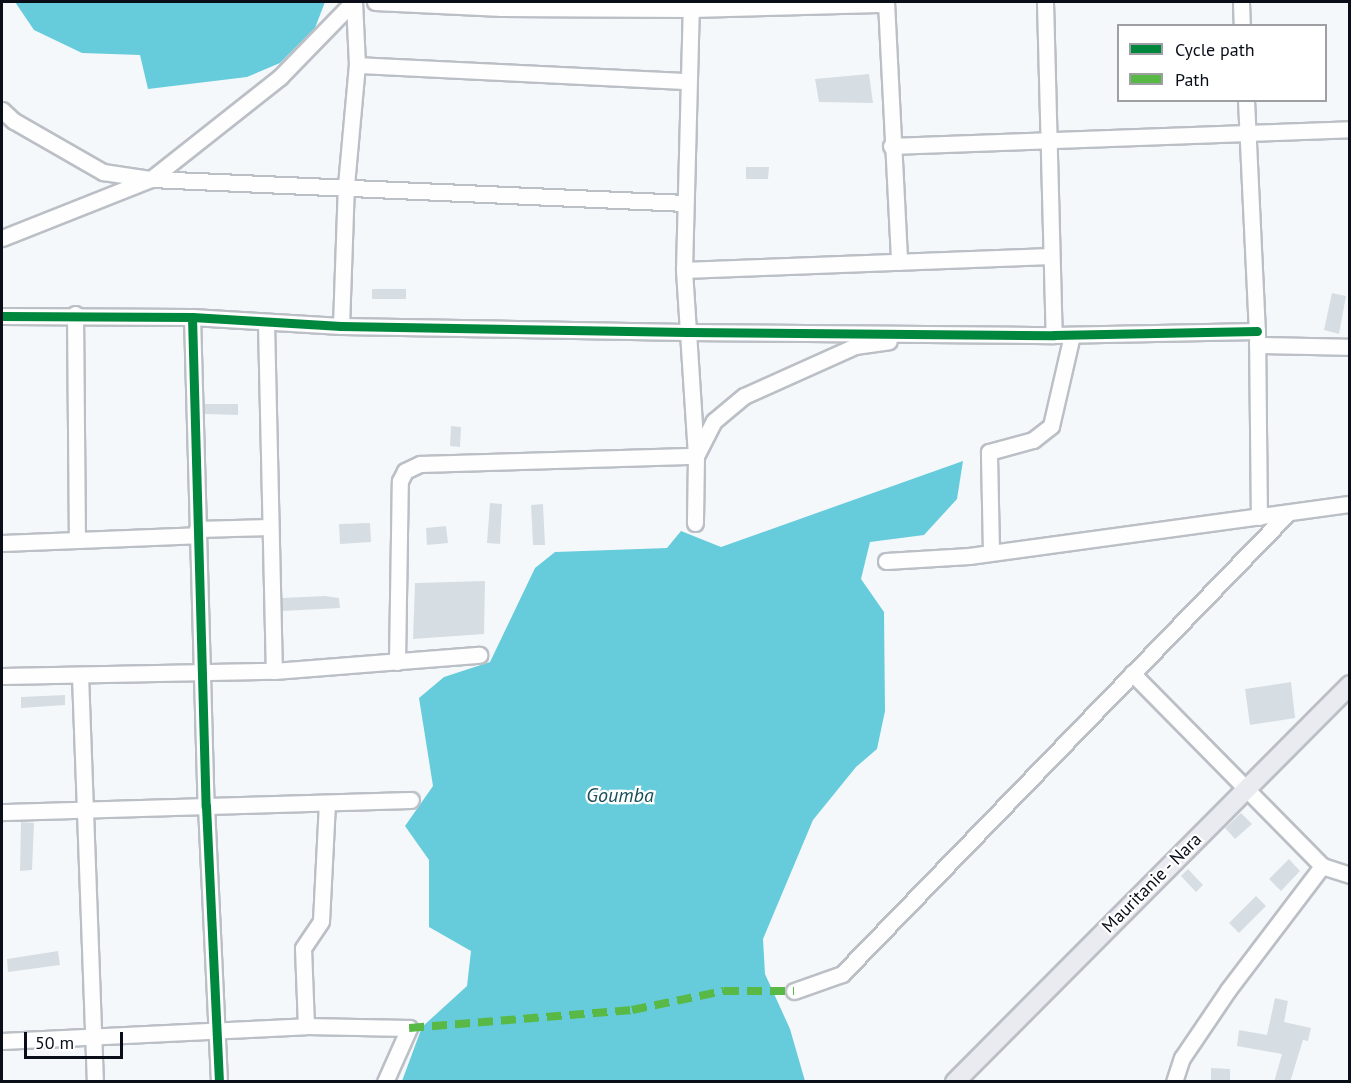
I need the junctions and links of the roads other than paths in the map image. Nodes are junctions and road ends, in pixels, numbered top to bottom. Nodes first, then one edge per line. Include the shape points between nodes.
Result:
1 (353, 2) edge
2 (375, 2) edge
3 (886, 2) edge
4 (1045, 2) edge
5 (1241, 2) edge
6 (691, 5) edge
7 (1242, 24) edge
8 (357, 65) junction
9 (687, 81) junction
10 (1246, 102) edge
11 (2, 110) edge
12 (1350, 129) edge
13 (1247, 134) junction
14 (1049, 141) junction
15 (891, 146) junction
16 (151, 179) junction
17 (346, 186) junction
18 (685, 203) junction
19 (2, 238) edge
20 (1050, 256) junction
21 (899, 262) junction
22 (684, 270) junction
23 (75, 314) junction
24 (2, 316) edge
25 (192, 316) junction
26 (266, 323) junction
27 (341, 326) junction
28 (687, 332) junction
29 (931, 334) junction
30 (1054, 335) junction
31 (1072, 335) junction
32 (1257, 338) junction
33 (1350, 347) edge
34 (696, 456) junction
35 (1350, 504) edge
36 (1288, 513) junction
37 (1259, 517) junction
38 (695, 523) dead end
39 (270, 527) junction
40 (197, 532) junction
41 (77, 540) junction
42 (2, 543) edge
43 (991, 551) junction
44 (886, 561) dead end
45 (479, 655) dead end
46 (396, 662) junction
47 (274, 671) junction
48 (203, 672) junction
49 (1132, 673) junction
50 (80, 675) junction
51 (2, 676) edge
52 (1350, 685) edge
53 (1246, 788) junction
54 (411, 800) dead end
55 (327, 803) junction
56 (206, 806) junction
57 (85, 810) junction
58 (2, 812) edge
59 (1322, 866) junction
60 (1350, 875) edge
61 (794, 991) dead end
62 (306, 1026) junction
63 (218, 1030) junction
64 (93, 1038) junction
65 (2, 1041) edge
66 (95, 1082) edge
67 (219, 1082) edge
68 (385, 1082) edge
69 (955, 1082) edge
70 (1174, 1082) edge

1 - 8 street
1 - 16 street via 280,77
2 - 6 street via 502,8
3 - 6 street
3 - 15 street
4 - 14 street
5 - 7 street
6 - 9 street
8 - 9 street
8 - 17 street
9 - 18 street
10 - 13 street
11 - 16 street via 14,121 103,172
12 - 13 street
13 - 14 street
13 - 32 street
14 - 15 street
14 - 20 street
15 - 21 street
16 - 17 street
16 - 19 street
17 - 18 street
17 - 27 street
18 - 22 street
20 - 21 street
20 - 30 street
21 - 22 street
22 - 28 street
23 - 24 street
23 - 25 street
23 - 41 street
25 - 26 street
25 - 40 street
26 - 27 street
26 - 39 street
27 - 28 street
28 - 29 street
28 - 34 street
29 - 30 street
29 - 34 street via 855,346 744,396 714,421
30 - 31 street
31 - 32 street
31 - 43 street via 1051,426 1033,440 989,452
32 - 33 street
32 - 37 street
34 - 38 street
34 - 46 street via 420,464 405,471 400,481
35 - 36 street
36 - 37 street
36 - 49 street
37 - 43 street
39 - 40 street
39 - 47 street
40 - 41 street
40 - 48 street
41 - 42 street
43 - 44 street
45 - 46 street
46 - 47 street
47 - 48 street
48 - 50 street
48 - 56 street
49 - 53 street
49 - 61 street via 842,974
50 - 51 street
50 - 57 street
52 - 53 main road, Mauritanie - Nara
53 - 59 street
53 - 69 main road, Mauritanie - Nara
54 - 55 street
55 - 56 street
55 - 62 street via 321,921 303,948
56 - 57 street
56 - 63 street
57 - 58 street
57 - 64 street
59 - 60 street
59 - 70 street via 1228,990 1182,1058
62 - 63 street
62 - 68 street via 410,1028
63 - 64 street
63 - 67 street
64 - 65 street
64 - 66 street

